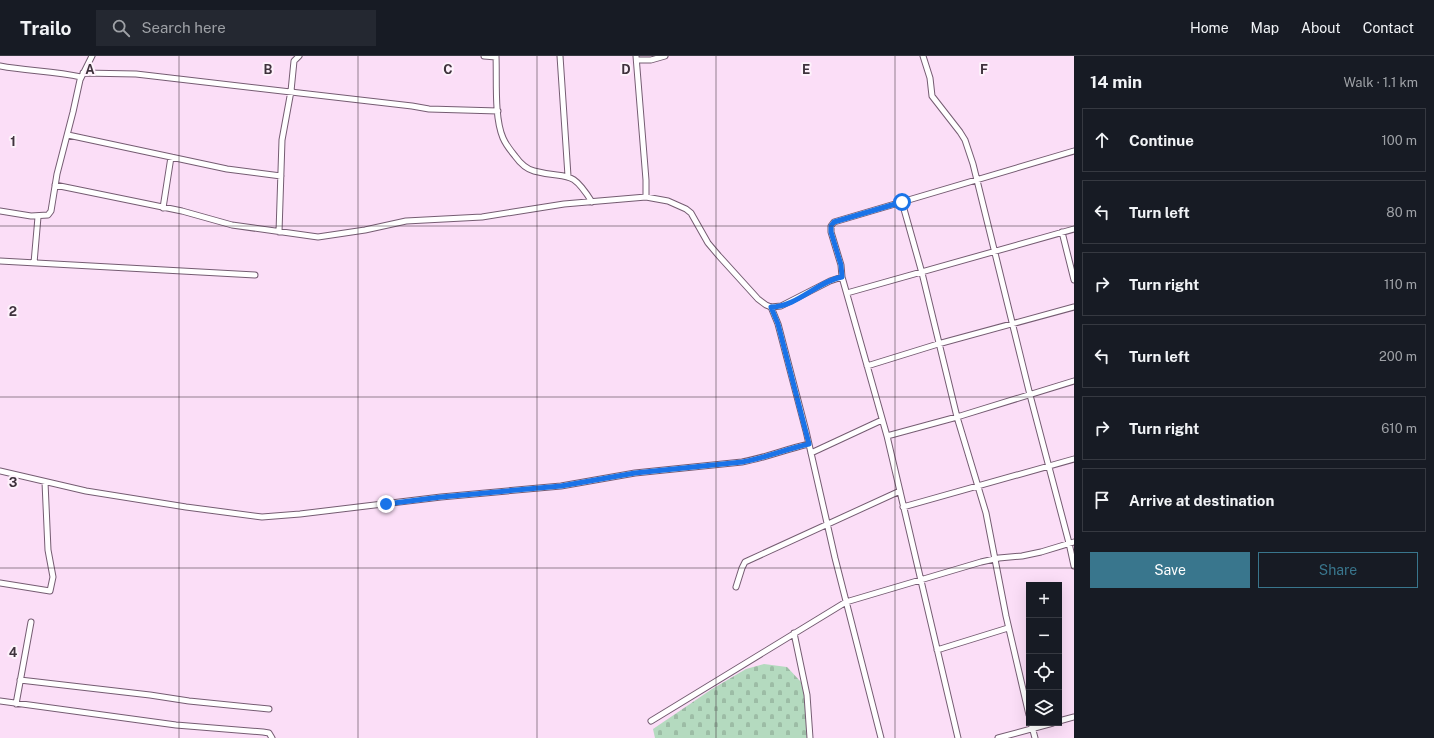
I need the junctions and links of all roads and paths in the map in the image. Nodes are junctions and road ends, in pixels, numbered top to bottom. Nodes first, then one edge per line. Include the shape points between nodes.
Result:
1 (92, 56) edge
2 (299, 56) edge
3 (484, 56) edge
4 (496, 56) edge
5 (560, 56) edge
6 (665, 56) edge
7 (923, 56) edge
8 (636, 58) edge
9 (0, 66) edge
10 (82, 75) junction
11 (291, 91) junction
12 (498, 111) junction
13 (68, 135) junction
14 (1074, 151) edge
15 (170, 157) junction
16 (281, 176) junction
17 (568, 176) junction
18 (977, 180) junction
19 (55, 185) junction
20 (646, 197) junction
21 (592, 202) junction
22 (902, 202) junction
23 (163, 208) junction
24 (0, 211) edge
25 (38, 216) junction
26 (1074, 229) edge
27 (279, 232) junction
28 (1062, 232) junction
29 (994, 252) junction
30 (0, 261) edge
31 (34, 263) junction
32 (922, 273) junction
33 (255, 275) dead end
34 (842, 277) junction
35 (1074, 280) edge
36 (847, 293) junction
37 (771, 307) junction
38 (1074, 307) edge
39 (1013, 324) junction
40 (938, 344) junction
41 (867, 366) junction
42 (1074, 381) edge
43 (1030, 395) junction
44 (957, 417) junction
45 (882, 420) junction
46 (887, 436) junction
47 (809, 444) junction
48 (811, 453) junction
49 (1074, 459) edge
50 (1049, 466) junction
51 (0, 471) edge
52 (45, 482) junction
53 (978, 486) junction
54 (900, 491) junction
55 (903, 507) junction
56 (828, 524) junction
57 (1072, 542) edge
58 (994, 558) junction
59 (1074, 566) edge
60 (921, 580) junction
61 (0, 584) edge
62 (736, 587) dead end
63 (846, 602) junction
64 (31, 622) dead end
65 (1008, 628) junction
66 (794, 633) junction
67 (937, 650) junction
68 (20, 680) junction
69 (0, 701) edge
70 (1026, 703) edge
71 (16, 704) junction
72 (268, 709) dead end
73 (1074, 717) edge
74 (1062, 720) edge
75 (651, 721) dead end
76 (1032, 726) edge
77 (272, 738) edge
78 (810, 738) edge
79 (881, 738) edge
80 (958, 738) edge
81 (998, 738) edge
82 (1035, 738) edge

1 - 10 street
2 - 11 street via 294,61
3 - 4 street
4 - 12 street
5 - 17 street
6 - 8 street via 651,60
7 - 18 street via 932,96 965,140
8 - 20 street
9 - 10 street
10 - 11 street via 136,74
10 - 13 street
11 - 12 street via 428,110
11 - 16 street via 282,140
12 - 17 street via 500,129 518,161 532,171
13 - 15 street
13 - 19 street
14 - 18 street
15 - 16 street via 227,169
15 - 23 street
16 - 27 street
17 - 21 street via 578,182
18 - 22 street
18 - 29 street
19 - 23 street
19 - 25 street via 51,211 48,215
20 - 21 street
20 - 37 street via 668,201 691,213 708,243 719,256 758,299
21 - 27 street via 564,204 482,218 406,221 318,236
22 - 32 street
22 - 34 street via 832,224 831,232
23 - 27 street via 232,225
24 - 25 street
25 - 31 street
26 - 28 street
28 - 29 street
28 - 35 street
29 - 32 street
29 - 39 street
30 - 31 street
31 - 33 street
32 - 36 street
32 - 40 street
34 - 36 street
34 - 37 street via 785,305
36 - 41 street
37 - 47 street via 778,324
38 - 39 street
39 - 40 street
39 - 43 street
40 - 41 street
40 - 44 street
41 - 45 street
42 - 43 street
43 - 44 street
43 - 50 street
44 - 46 street
44 - 53 street
45 - 46 street
45 - 48 street
46 - 54 street
47 - 48 street
47 - 52 street via 742,462 635,473 561,486 262,517 163,504
48 - 56 street
49 - 50 street
50 - 53 street
50 - 57 street
51 - 52 street
52 - 61 street via 48,550 53,577 50,591
53 - 55 street
53 - 58 street
54 - 55 street
54 - 56 street
55 - 60 street
56 - 62 street via 745,562
56 - 63 street
57 - 58 street via 1022,556
57 - 59 street
58 - 60 street
58 - 65 street
60 - 63 street
60 - 67 street
63 - 66 street
63 - 79 street
64 - 68 street
65 - 67 street
65 - 70 street
66 - 75 street
66 - 78 street via 807,695
67 - 80 street
68 - 71 street
68 - 72 street
69 - 71 street
71 - 77 street via 176,725 263,732
73 - 74 street
76 - 81 street
76 - 82 street

